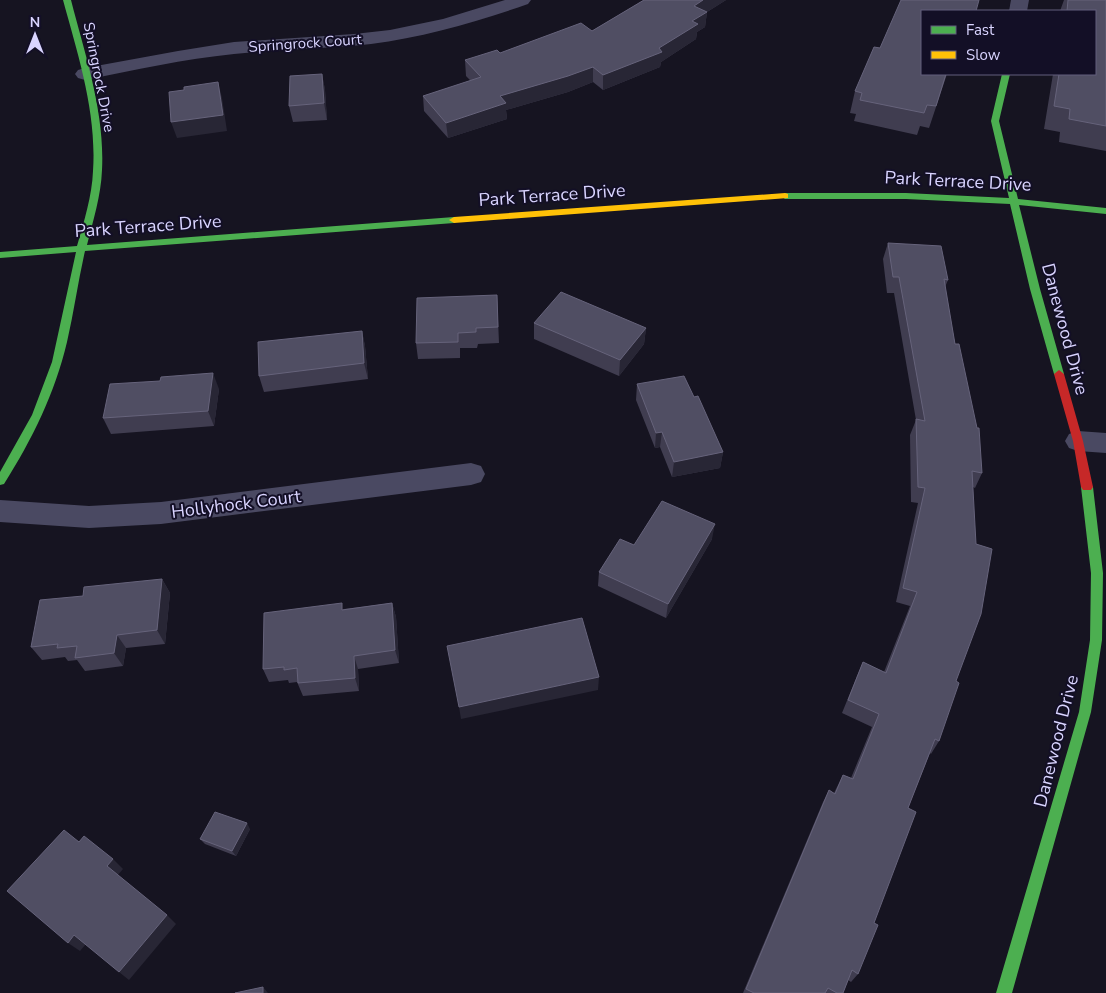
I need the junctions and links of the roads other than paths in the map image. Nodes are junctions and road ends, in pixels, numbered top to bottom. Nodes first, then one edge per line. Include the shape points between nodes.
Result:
1 (68, 0) edge
2 (522, 0) edge
3 (85, 74) junction
4 (1006, 75) edge
5 (1014, 200) junction
6 (1106, 211) edge
7 (81, 248) junction
8 (0, 254) edge
9 (1078, 440) junction
10 (1106, 442) edge
11 (471, 474) dead end
12 (0, 481) edge
13 (0, 511) edge
14 (1004, 993) edge

1 - 3 street, Springrock Drive
2 - 3 street, Springrock Court via 472,17 410,32 235,48
3 - 7 street, Springrock Drive via 98,157 96,195
4 - 5 street, Danewood Drive via 995,121
5 - 6 street, Park Terrace Drive
5 - 7 street, Park Terrace Drive via 823,194 740,198
5 - 9 street, Danewood Drive via 1035,289
7 - 8 street, Park Terrace Drive
7 - 12 street, Springrock Drive via 55,367 36,422
9 - 10 street
9 - 14 street, Danewood Drive via 1090,503 1097,573 1096,640 1085,712
11 - 13 street, Hollyhock Court via 161,513 89,517

